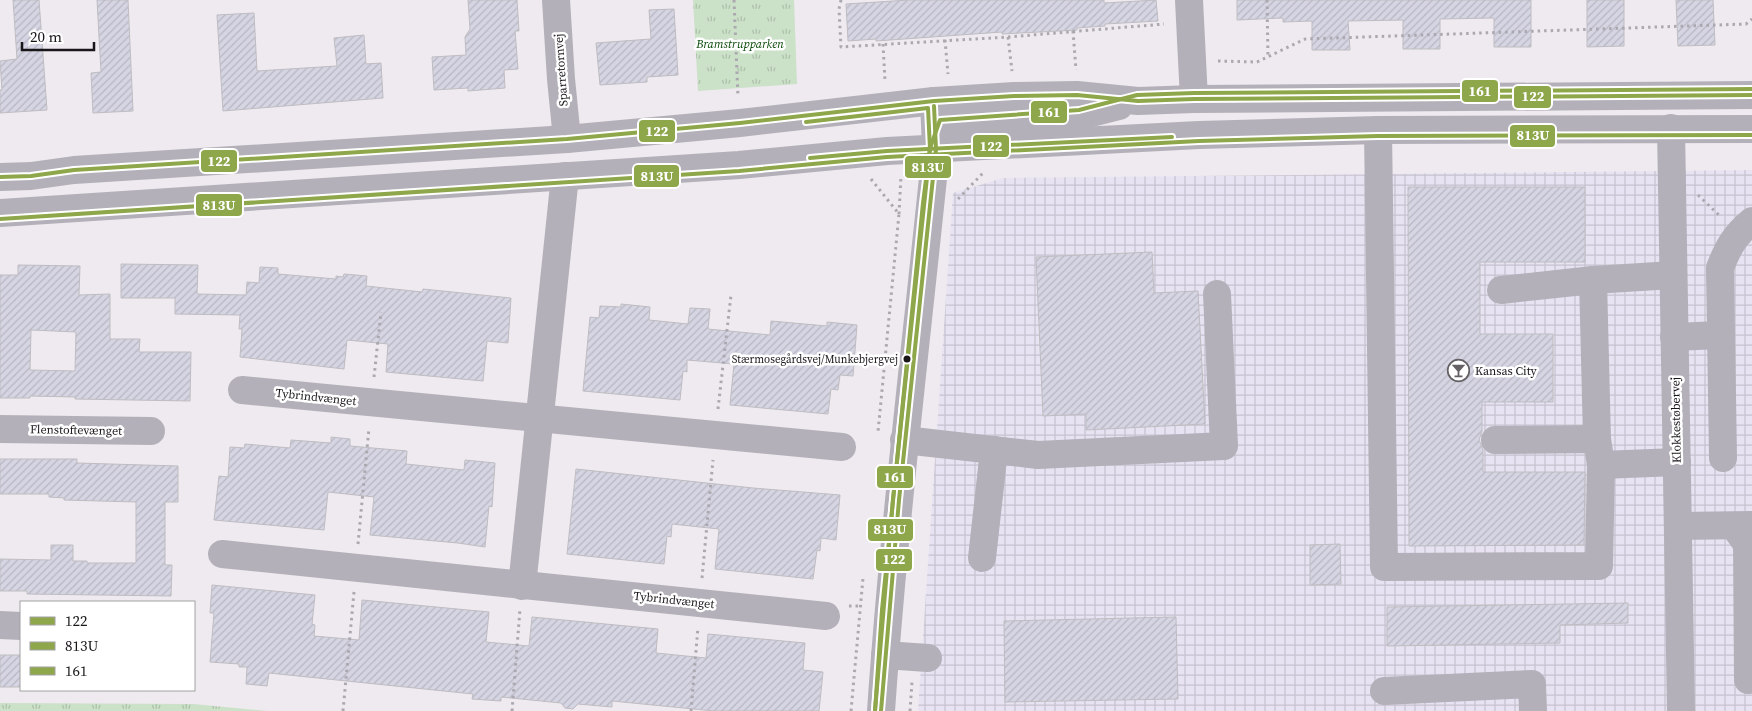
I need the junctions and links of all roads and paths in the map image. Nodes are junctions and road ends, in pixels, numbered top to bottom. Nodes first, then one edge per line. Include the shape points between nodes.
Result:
1 (556, 0) edge
2 (734, 0) edge
3 (841, 0) edge
4 (1268, 0) edge
5 (1190, 11) edge
6 (1752, 19) edge
7 (1073, 31) junction
8 (1008, 37) junction
9 (945, 40) junction
10 (883, 44) junction
11 (1268, 57) junction
12 (1192, 61) junction
13 (956, 75) dead end
14 (885, 85) dead end
15 (1077, 95) junction
16 (1752, 95) edge
17 (1014, 96) junction
18 (1194, 99) junction
19 (934, 101) junction
20 (1138, 101) junction
21 (740, 123) junction
22 (1671, 128) junction
23 (1752, 129) edge
24 (1378, 130) junction
25 (567, 139) junction
26 (1010, 145) junction
27 (936, 149) junction
28 (866, 153) junction
29 (1672, 171) junction
30 (565, 176) junction
31 (0, 177) edge
32 (952, 205) dead end
33 (0, 213) edge
34 (1745, 227) edge
35 (1673, 275) junction
36 (1593, 280) junction
37 (1501, 290) dead end
38 (1217, 294) dead end
39 (730, 295) dead end
40 (381, 312) dead end
41 (1720, 335) junction
42 (1674, 337) junction
43 (242, 390) dead end
44 (372, 402) junction
45 (540, 418) junction
46 (0, 429) edge
47 (151, 431) dead end
48 (715, 435) junction
49 (877, 435) dead end
50 (904, 440) junction
51 (1494, 440) dead end
52 (842, 448) dead end
53 (994, 450) junction
54 (1599, 452) junction
55 (1723, 458) dead end
56 (1677, 462) junction
57 (1678, 526) junction
58 (1743, 526) edge
59 (222, 554) dead end
60 (982, 558) dead end
61 (356, 567) junction
62 (863, 578) dead end
63 (522, 586) junction
64 (700, 602) junction
65 (826, 616) dead end
66 (0, 625) edge
67 (20, 626) edge
68 (885, 655) junction
69 (928, 658) dead end
70 (1748, 680) dead end
71 (1384, 691) dead end
72 (343, 711) edge
73 (512, 711) edge
74 (691, 711) edge
75 (851, 711) edge
76 (881, 711) edge
77 (1533, 711) edge
78 (1681, 711) edge

1 - 25 street, Sparretornvej
2 - 21 path
3 - 10 path via 841,47
4 - 11 path
5 - 7 path
5 - 12 street
6 - 11 path via 1746,24 1305,39
7 - 8 path
7 - 15 path
8 - 9 path
8 - 17 path
9 - 10 path
9 - 13 path via 948,76
10 - 14 path
11 - 12 path via 1257,62
12 - 18 street
15 - 17 street
15 - 20 street
16 - 18 street
17 - 19 street
18 - 20 street
19 - 21 street
19 - 27 street
20 - 27 street via 1080,116 944,125
21 - 25 street
22 - 23 street
22 - 24 street
22 - 29 street, Klokkestøbervej
24 - 26 street
24 - 54 street via 1384,567 1599,566
25 - 31 street
26 - 27 street
26 - 32 path
27 - 28 street
27 - 50 street
28 - 30 street
28 - 49 path via 865,172 898,214
29 - 34 path
29 - 35 street, Klokkestøbervej
30 - 33 street
30 - 45 street
34 - 41 street via 1726,250 1720,268
35 - 36 street
35 - 42 street, Klokkestøbervej
36 - 37 street
36 - 54 street
38 - 53 street via 1224,446 1038,455
39 - 48 path
40 - 44 path
41 - 42 street
41 - 55 street
42 - 56 street, Klokkestøbervej
43 - 44 street, Tybrindvænget
44 - 45 street, Tybrindvænget
44 - 61 path
45 - 48 street, Tybrindvænget
45 - 63 street
46 - 47 street, Flenstoftevænget
48 - 52 street, Tybrindvænget
48 - 64 path
50 - 53 street
50 - 68 street
51 - 54 street
53 - 60 street
54 - 56 street
56 - 57 street, Klokkestøbervej
57 - 58 street
57 - 78 street, Klokkestøbervej
58 - 70 street via 1747,544
59 - 61 street, Tybrindvænget
61 - 63 street, Tybrindvænget
61 - 72 path
62 - 75 path
63 - 64 street, Tybrindvænget
63 - 73 path
64 - 65 street, Tybrindvænget
64 - 74 path
66 - 67 street
68 - 69 street
68 - 76 street
71 - 77 street via 1532,684

